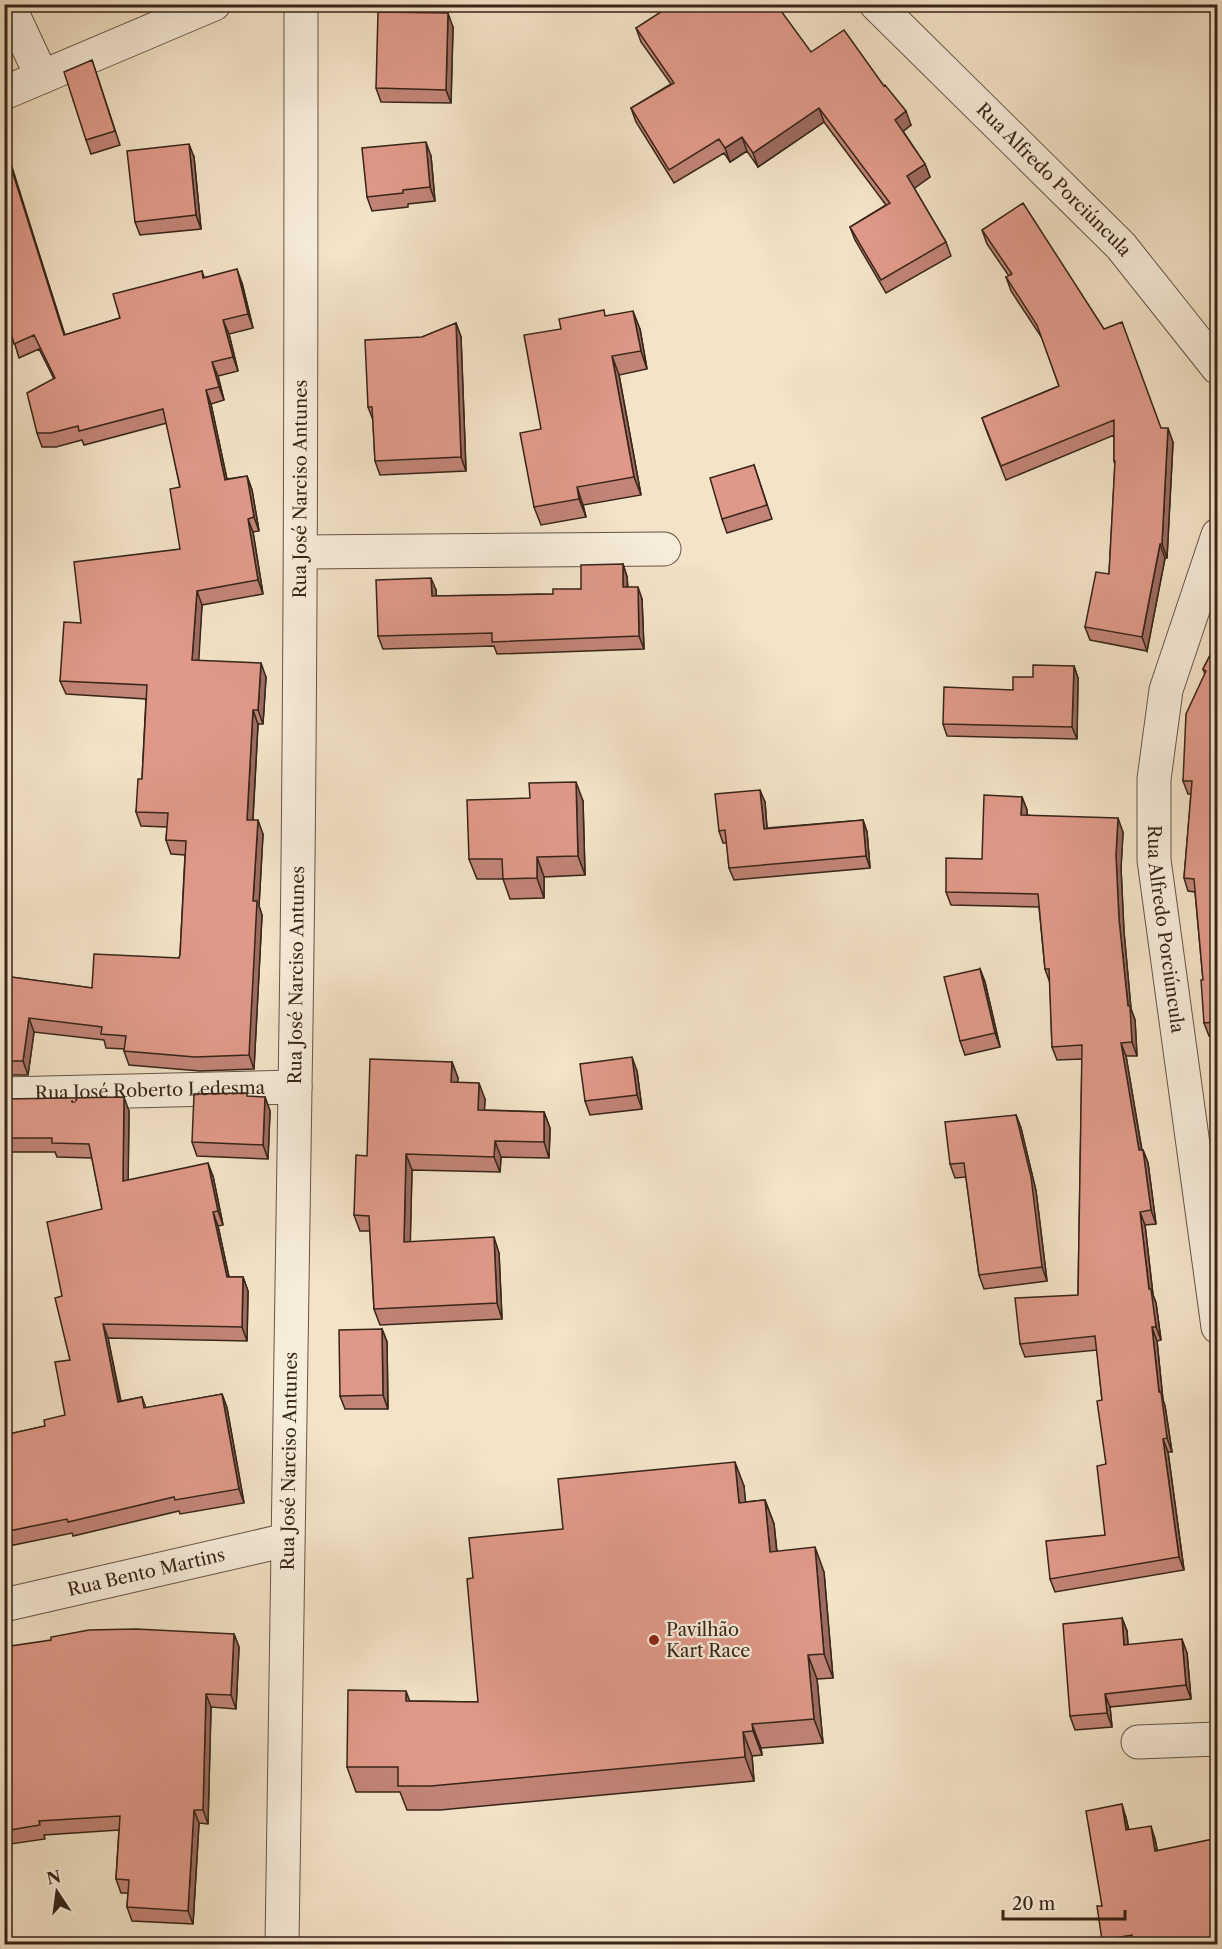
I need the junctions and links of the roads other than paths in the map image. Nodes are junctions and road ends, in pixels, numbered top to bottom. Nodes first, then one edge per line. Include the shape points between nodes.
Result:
1 (8, 4) edge
2 (214, 4) edge
3 (301, 4) edge
4 (876, 4) edge
5 (42, 77) junction
6 (4, 93) edge
7 (1218, 368) edge
8 (1218, 535) edge
9 (664, 549) dead end
10 (301, 552) junction
11 (295, 1087) junction
12 (4, 1094) edge
13 (1218, 1327) edge
14 (287, 1540) junction
15 (4, 1605) edge
16 (1218, 1739) edge
17 (1138, 1742) dead end
18 (282, 1944) edge

1 - 5 street
2 - 5 street
3 - 10 street, Rua José Narciso Antunes
4 - 7 street, Rua Alfredo Porciúncula via 1121,246
5 - 6 street
8 - 13 street, Rua Alfredo Porciúncula via 1166,690 1154,779 1154,860
9 - 10 street
10 - 11 street, Rua José Narciso Antunes
11 - 12 street, Rua José Roberto Ledesma
11 - 14 street, Rua José Narciso Antunes
14 - 15 street, Rua Bento Martins
14 - 18 street, Rua José Narciso Antunes
16 - 17 street

